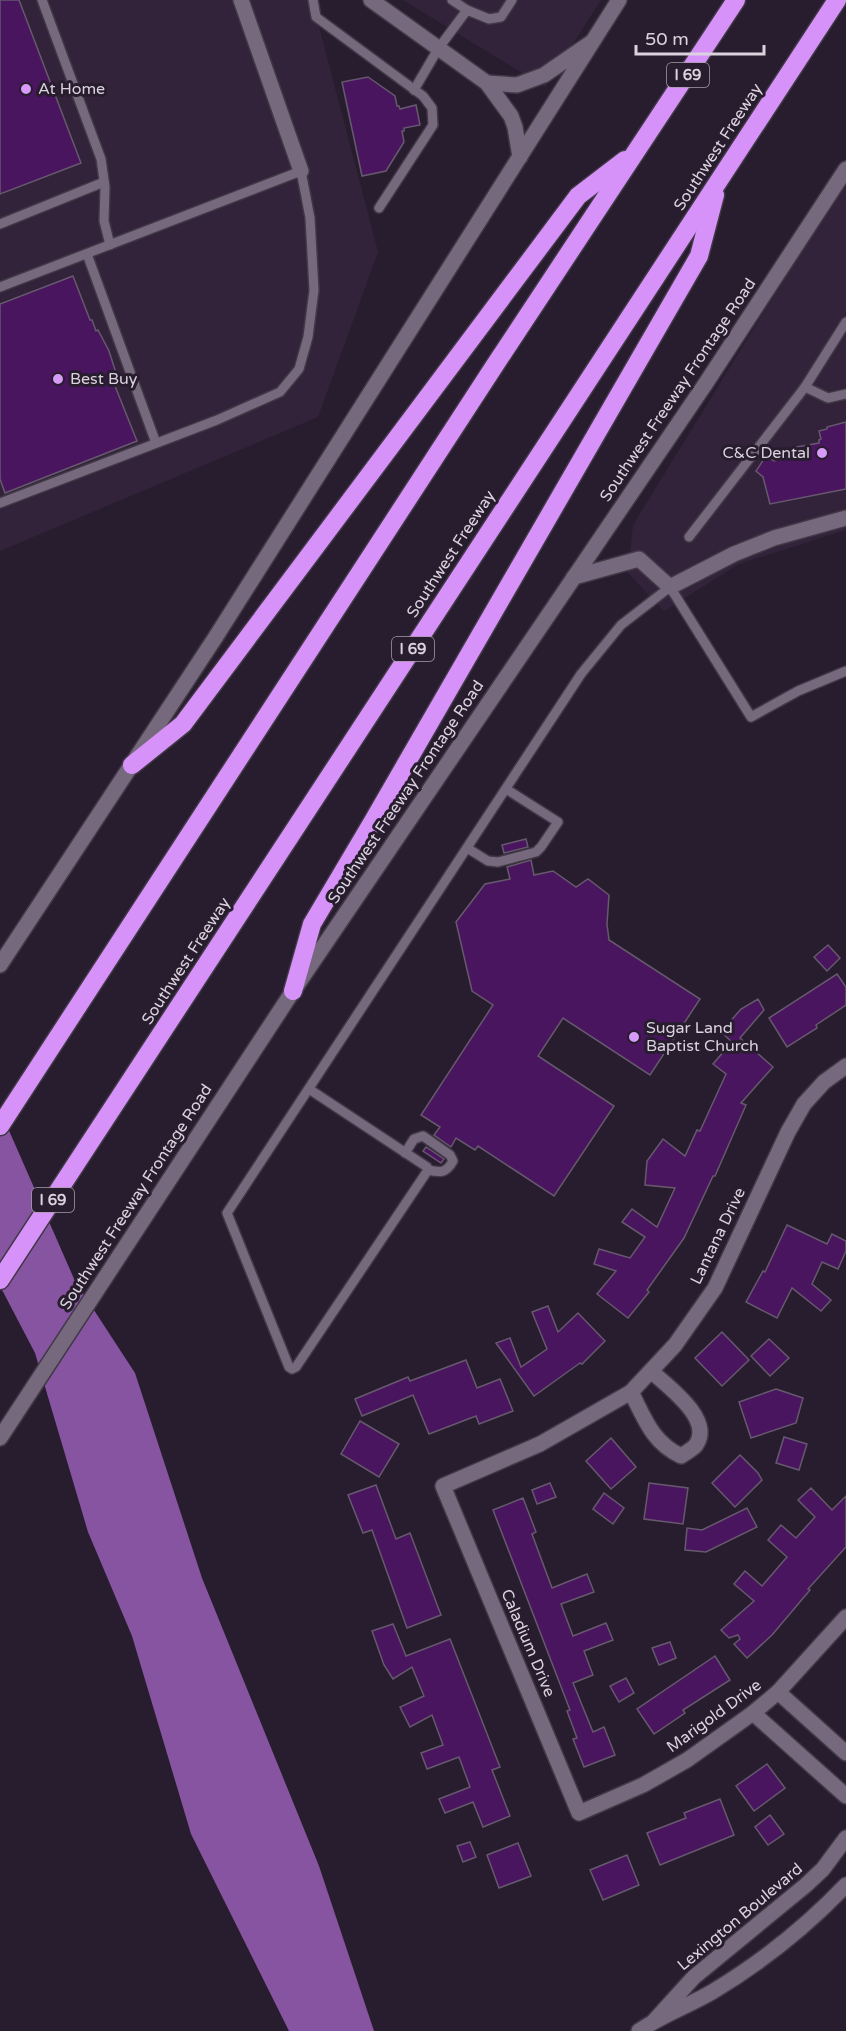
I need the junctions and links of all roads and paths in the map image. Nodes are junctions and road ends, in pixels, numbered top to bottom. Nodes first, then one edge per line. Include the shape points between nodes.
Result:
1 (42, 0) edge
2 (241, 0) edge
3 (313, 0) edge
4 (371, 0) edge
5 (512, 0) edge
6 (619, 0) edge
7 (736, 0) edge
8 (454, 1) edge
9 (835, 3) edge
10 (467, 10) junction
11 (592, 42) junction
12 (438, 49) junction
13 (488, 83) junction
14 (414, 90) junction
15 (638, 149) junction
16 (520, 157) junction
17 (846, 170) edge
18 (301, 171) junction
19 (719, 180) junction
20 (104, 182) junction
21 (379, 208) dead end
22 (0, 224) edge
23 (110, 245) junction
24 (87, 254) junction
25 (0, 287) edge
26 (846, 322) edge
27 (805, 387) junction
28 (846, 394) edge
29 (156, 444) junction
30 (0, 503) edge
31 (846, 518) edge
32 (689, 537) dead end
33 (574, 577) junction
34 (670, 587) junction
35 (846, 671) edge
36 (132, 765) junction
37 (506, 789) junction
38 (467, 848) junction
39 (0, 965) edge
40 (293, 991) junction
41 (846, 1066) edge
42 (309, 1089) junction
43 (0, 1126) edge
44 (405, 1153) junction
45 (428, 1170) junction
46 (0, 1280) edge
47 (651, 1371) junction
48 (631, 1392) junction
49 (0, 1438) edge
50 (443, 1486) joint
51 (846, 1617) edge
52 (778, 1692) junction
53 (753, 1713) junction
54 (846, 1753) edge
55 (846, 1797) edge
56 (579, 1813) joint
57 (846, 1838) edge
58 (846, 1886) edge
59 (654, 2021) junction
60 (639, 2031) edge

1 - 20 lane via 101,159
2 - 18 street
3 - 14 lane via 316,17
4 - 12 street
5 - 10 lane via 501,17 489,20
6 - 11 street
7 - 15 highway, I 69
8 - 10 lane
9 - 19 highway, Southwest Freeway / I 69
10 - 12 lane
11 - 13 street via 544,75 518,85
11 - 16 street
12 - 13 street
12 - 14 lane
13 - 16 street via 515,127
14 - 21 lane via 432,108 433,125
15 - 36 highway via 578,196 183,724
15 - 43 highway, I 69
16 - 36 street
17 - 33 street, Southwest Freeway Frontage Road
18 - 23 lane
18 - 29 lane via 310,218 314,290 299,369 279,392
19 - 40 highway via 699,256 312,924
19 - 46 highway, Southwest Freeway / I 69
20 - 22 lane
20 - 23 lane via 104,221
23 - 24 lane
24 - 25 lane
24 - 29 lane
26 - 27 lane
27 - 28 lane via 828,399
27 - 32 lane
29 - 30 lane
31 - 34 street via 774,538
33 - 34 street via 639,558
33 - 40 street, Southwest Freeway Frontage Road
34 - 35 lane via 751,717
34 - 37 lane via 621,625 601,648
36 - 39 street
37 - 38 lane
37 - 38 lane via 558,822 536,852 488,861
38 - 42 lane
40 - 49 street, Southwest Freeway Frontage Road
41 - 47 street, Lantana Drive via 804,1104 716,1288
42 - 44 lane
42 - 45 lane via 227,1213 292,1369
44 - 45 lane
44 - 45 lane via 414,1139 423,1136 450,1155 453,1161 448,1169 440,1173
47 - 48 street, Lantana Drive
47 - 48 street via 694,1411 700,1431 696,1445 681,1456 668,1450 655,1438
48 - 50 street, Lantana Drive via 540,1444
50 - 56 street, Caladium Drive
51 - 52 street, Marigold Drive
52 - 53 street, Marigold Drive
52 - 54 street
53 - 55 street
53 - 56 street, Marigold Drive via 687,1760 643,1785
57 - 59 street, Lexington Boulevard via 807,1885 694,1977
58 - 59 street, Lexington Boulevard via 820,1913 749,1969
59 - 60 street, Lexington Boulevard

